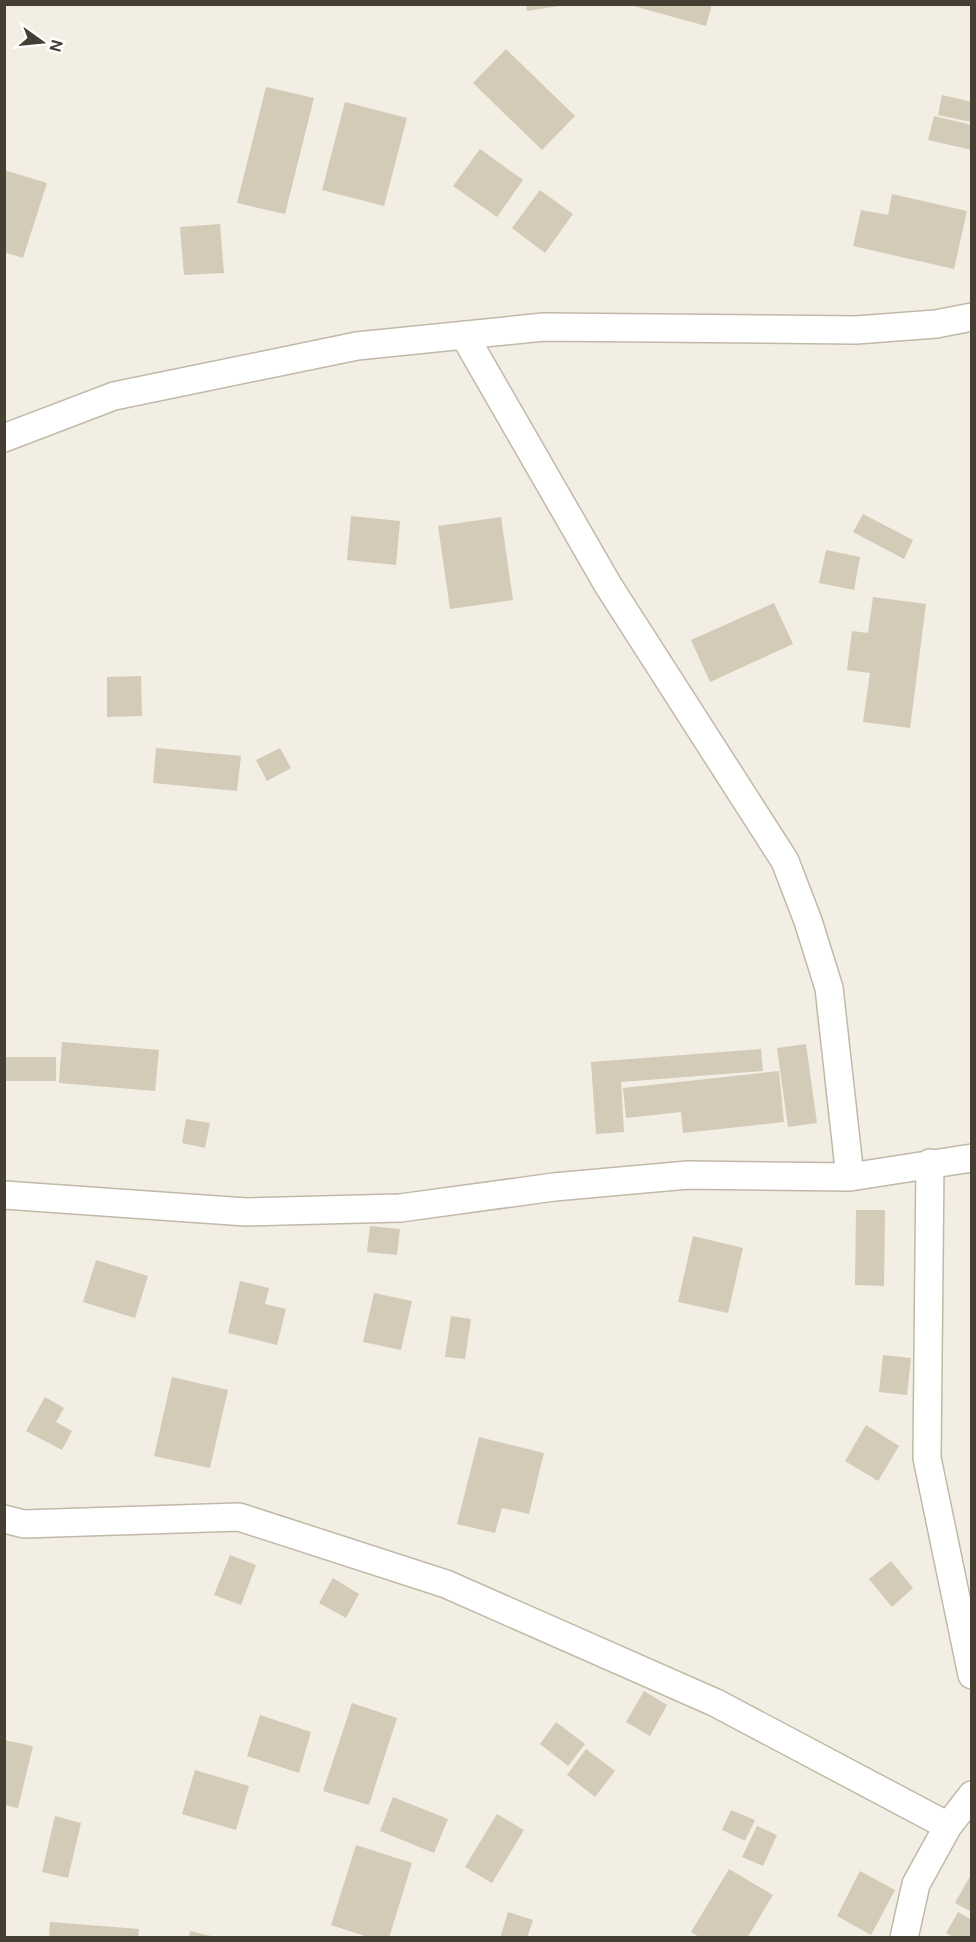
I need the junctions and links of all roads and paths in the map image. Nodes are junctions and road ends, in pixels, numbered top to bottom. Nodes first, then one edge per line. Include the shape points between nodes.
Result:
1 (972, 317) edge
2 (464, 335) junction
3 (4, 438) edge
4 (972, 1158) edge
5 (930, 1163) junction
6 (850, 1177) junction
7 (4, 1195) edge
8 (4, 1519) edge
9 (972, 1675) edge
10 (972, 1795) edge
11 (948, 1826) junction
12 (904, 1938) edge

1 - 2 street via 856,330 544,327
2 - 3 street via 357,346 114,396
2 - 6 street via 608,585 785,861 829,988
4 - 5 street
5 - 6 street
5 - 9 street via 927,1458
6 - 7 street via 688,1175 554,1187 400,1208 246,1212
8 - 11 street via 24,1524 239,1517 446,1584 716,1703
10 - 11 street
11 - 12 street via 916,1884

